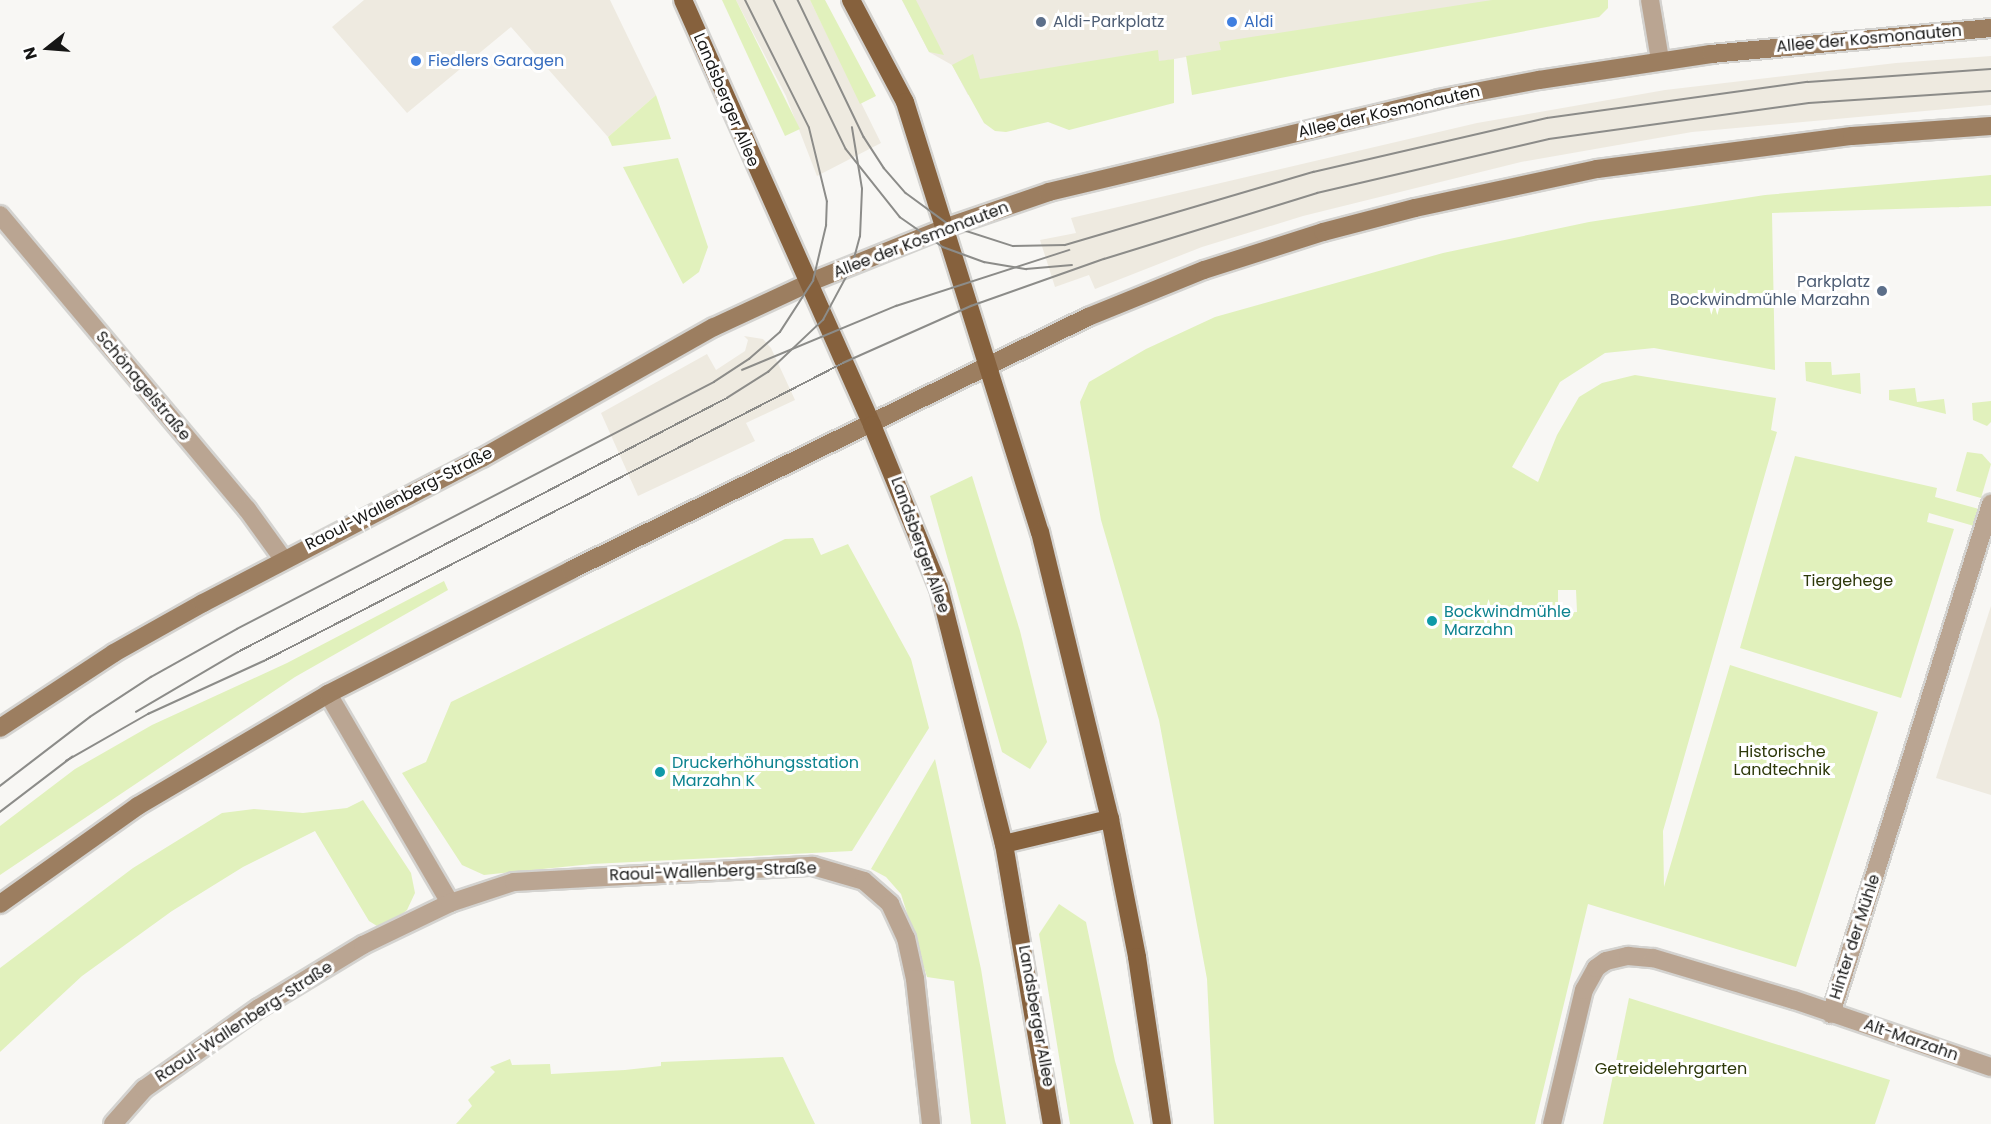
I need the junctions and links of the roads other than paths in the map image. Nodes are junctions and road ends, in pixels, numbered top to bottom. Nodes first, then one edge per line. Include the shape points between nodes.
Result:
1 (682, 0) edge
2 (851, 0) edge
3 (1650, 0) edge
4 (1991, 28) edge
5 (1659, 60) junction
6 (1991, 126) edge
7 (0, 215) edge
8 (947, 227) junction
9 (806, 284) junction
10 (990, 368) junction
11 (872, 425) junction
12 (1991, 504) edge
13 (283, 559) junction
14 (328, 694) junction
15 (0, 728) edge
16 (1110, 819) junction
17 (1004, 844) junction
18 (450, 903) junction
19 (0, 904) edge
20 (1831, 1014) junction
21 (1991, 1067) edge
22 (113, 1124) edge
23 (931, 1124) edge
24 (1052, 1124) edge
25 (1162, 1124) edge
26 (1552, 1124) edge

1 - 9 main road, Landsberger Allee
2 - 8 main road via 905,102
3 - 5 street
4 - 5 main road, Allee der Kosmonauten
5 - 8 main road, Allee der Kosmonauten via 1373,115 1048,192
6 - 10 main road via 1706,152 1597,169 1416,208 1323,232 1204,270 1090,316
7 - 13 street, Schönagelstraße via 247,509
8 - 9 main road, Allee der Kosmonauten
8 - 10 main road
9 - 11 main road, Landsberger Allee
9 - 13 main road, Raoul-Wallenberg-Straße via 714,327 482,458
10 - 11 main road
10 - 16 main road via 1040,532
11 - 14 main road via 571,570
11 - 17 main road, Landsberger Allee via 939,588
12 - 20 street, Hinter der Mühle
13 - 15 main road, Raoul-Wallenberg-Straße via 114,653
14 - 18 street
14 - 19 main road via 138,806
16 - 17 main road
16 - 25 main road via 1137,957
17 - 24 main road, Landsberger Allee
18 - 22 street, Raoul-Wallenberg-Straße via 363,945 260,1008 144,1089
18 - 23 street, Raoul-Wallenberg-Straße via 514,882 813,866 864,881 890,904 906,938 915,979
20 - 21 street, Alt-Marzahn
20 - 26 street, Hinter der Mühle via 1653,958 1628,956 1606,961 1596,968 1584,990

